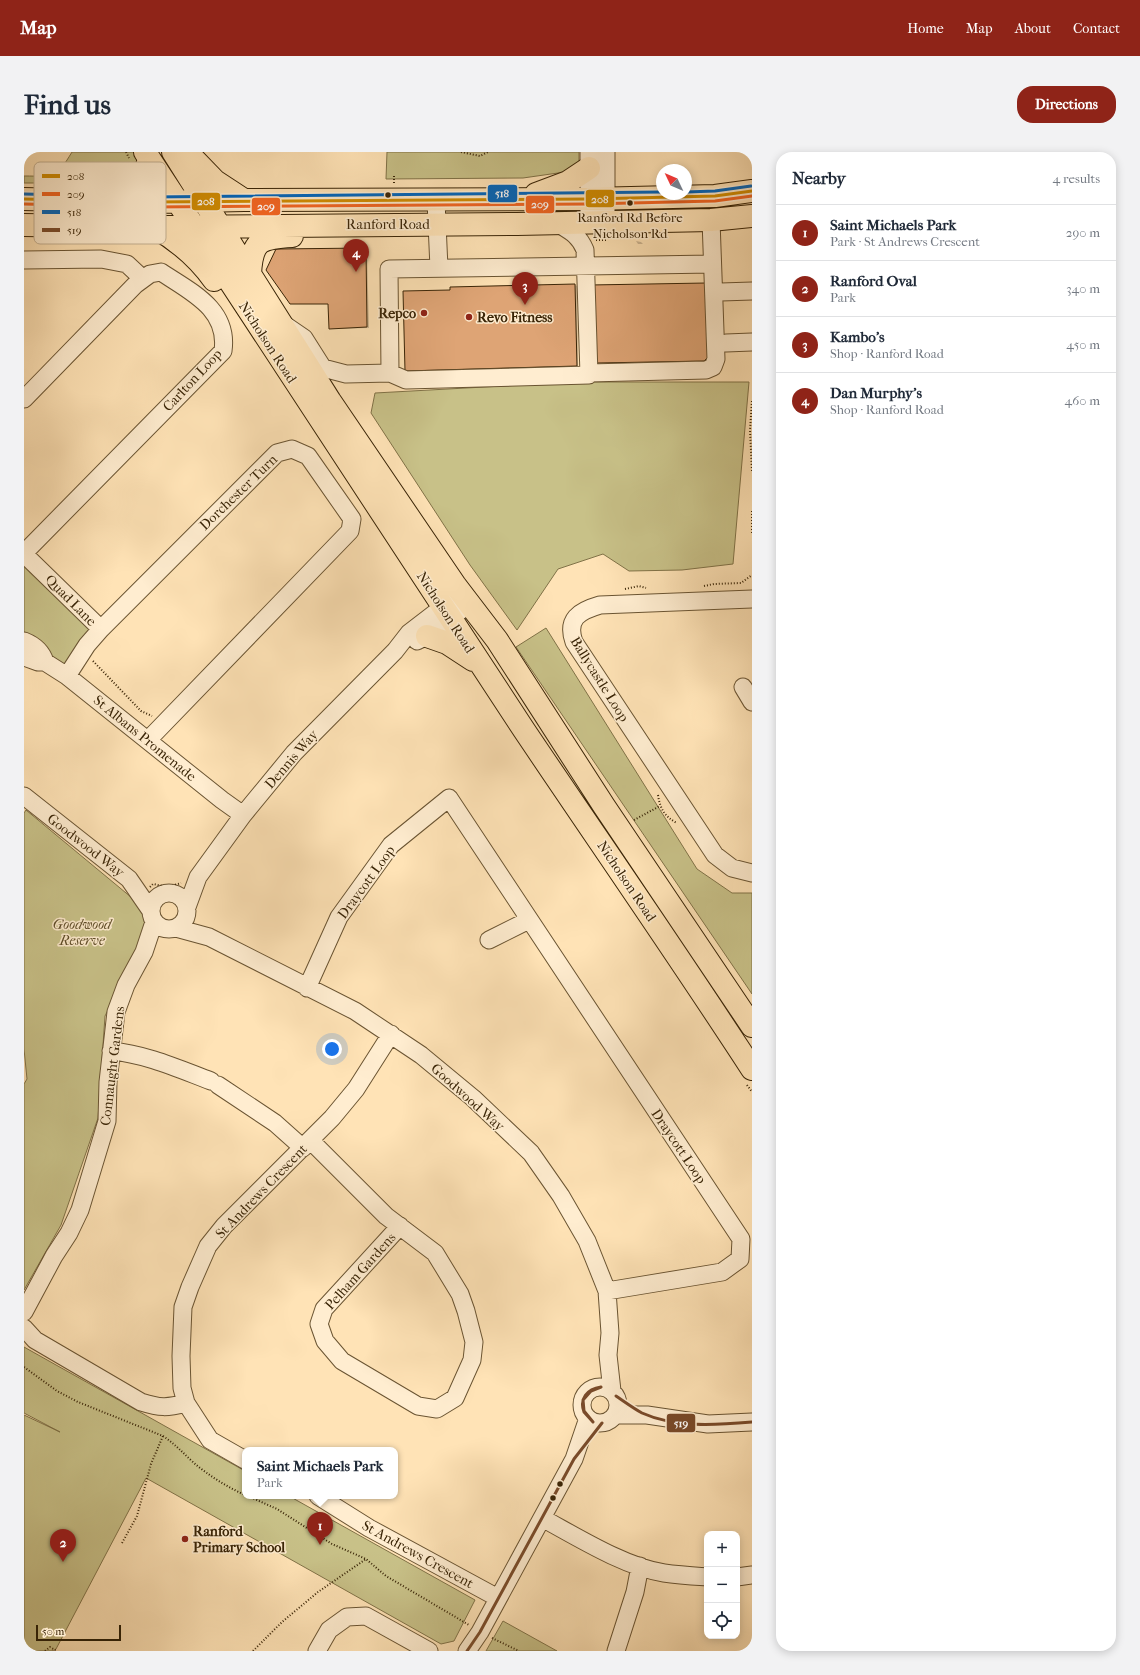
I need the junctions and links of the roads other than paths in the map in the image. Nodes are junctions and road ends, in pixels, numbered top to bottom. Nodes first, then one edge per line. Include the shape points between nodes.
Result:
1 (173, 152) edge
2 (187, 152) edge
3 (606, 152) edge
4 (589, 160) edge
5 (166, 187) edge
6 (24, 189) edge
7 (34, 189) edge
8 (752, 191) edge
9 (24, 199) edge
10 (34, 199) edge
11 (597, 199) junction
12 (244, 200) junction
13 (441, 200) junction
14 (522, 200) junction
15 (166, 201) edge
16 (177, 201) junction
17 (204, 201) junction
18 (752, 216) edge
19 (711, 220) junction
20 (597, 222) junction
21 (557, 223) junction
22 (378, 224) junction
23 (442, 224) junction
24 (24, 225) edge
25 (34, 225) edge
26 (166, 226) edge
27 (192, 226) junction
28 (219, 226) junction
29 (166, 234) edge
30 (24, 260) edge
31 (712, 264) junction
32 (586, 266) junction
33 (443, 268) junction
34 (250, 274) junction
35 (139, 282) junction
36 (752, 291) edge
37 (721, 292) dead end
38 (281, 321) junction
39 (752, 342) edge
40 (726, 343) dead end
41 (277, 356) junction
42 (390, 373) junction
43 (589, 373) junction
44 (346, 374) junction
45 (24, 399) edge
46 (330, 401) junction
47 (24, 553) edge
48 (465, 598) junction
49 (752, 599) edge
50 (446, 612) junction
51 (100, 629) junction
52 (426, 636) junction
53 (24, 641) edge
54 (395, 651) junction
55 (24, 657) edge
56 (45, 662) junction
57 (482, 667) junction
58 (67, 676) junction
59 (743, 687) dead end
60 (752, 702) edge
61 (148, 740) junction
62 (25, 799) edge
63 (243, 815) junction
64 (752, 873) edge
65 (192, 878) junction
66 (157, 893) junction
67 (187, 910) junction
68 (152, 916) junction
69 (529, 920) junction
70 (173, 929) junction
71 (209, 937) junction
72 (490, 940) dead end
73 (144, 952) junction
74 (307, 988) junction
75 (752, 1026) edge
76 (391, 1034) junction
77 (111, 1051) junction
78 (752, 1070) edge
79 (306, 1144) junction
80 (400, 1226) junction
81 (746, 1262) edge
82 (607, 1291) junction
83 (24, 1312) edge
84 (24, 1328) edge
85 (608, 1355) junction
86 (592, 1389) junction
87 (614, 1393) junction
88 (186, 1403) junction
89 (647, 1415) junction
90 (602, 1419) junction
91 (752, 1422) edge
92 (242, 1458) edge
93 (323, 1499) edge
94 (542, 1518) junction
95 (640, 1566) junction
96 (752, 1575) edge
97 (704, 1577) edge
98 (740, 1577) edge
99 (498, 1598) junction
100 (317, 1651) edge
101 (429, 1651) edge
102 (467, 1651) edge
103 (616, 1651) edge

1 - 17 main road, Nicholson Road
2 - 12 main road via 215,181
3 - 11 street
4 - 11 street
4 - 14 main road via 568,182
5 - 16 main road, Nicholson Road
6 - 7 main road
8 - 11 main road, Ranford Road via 715,196
9 - 10 main road, Ranford Road
11 - 14 main road, Ranford Road
11 - 20 street
12 - 13 main road, Ranford Road
12 - 17 main road, Ranford Road
13 - 14 main road, Ranford Road
13 - 23 street
15 - 16 main road, Ranford Road
16 - 17 main road, Ranford Road
16 - 27 main road, Nicholson Road
17 - 28 main road, Nicholson Road
18 - 19 main road, Ranford Road
19 - 20 main road, Ranford Road
19 - 31 street
20 - 21 main road, Ranford Road
21 - 23 main road, Ranford Road
21 - 32 street via 582,240
22 - 23 main road, Ranford Road
22 - 28 main road, Ranford Road
22 - 34 main road via 355,232 268,238 254,248
23 - 33 street
24 - 25 main road, Ranford Road
26 - 27 main road, Ranford Road
27 - 28 main road, Ranford Road
27 - 41 main road, Nicholson Road
28 - 34 main road, Nicholson Road
29 - 41 main road via 209,273 252,336
30 - 35 street via 101,259 117,262 127,264
31 - 32 street
31 - 43 street via 716,359 713,367 706,370
32 - 33 street
32 - 43 street
33 - 42 street via 388,269
34 - 38 main road, Nicholson Road
35 - 45 street, Carlton Loop
35 - 47 street, Carlton Loop via 150,274 161,272 204,301 219,321 224,337 223,351
36 - 37 street
38 - 44 street via 304,338 323,368
38 - 46 main road, Nicholson Road
39 - 40 street
41 - 50 main road, Nicholson Road
42 - 43 street via 406,380
42 - 44 street
44 - 46 street via 336,384
46 - 48 main road, Nicholson Road
47 - 51 street, Quad Lane
48 - 50 street, Dennis Way
48 - 75 main road, Nicholson Road via 496,640
49 - 64 street, Ballycastle Loop via 600,605 578,614 572,623 571,632 574,642 716,854 732,868
50 - 52 street, Dennis Way
50 - 54 street, Dennis Way via 409,633
50 - 57 main road, Nicholson Road
51 - 58 street, Dorchester Turn
51 - 61 street, Dorchester Turn via 277,453 292,448 308,456 352,519 350,531
52 - 54 street, Dennis Way
52 - 57 main road via 447,643
53 - 56 street, St Albans Promenade via 37,648
54 - 63 street, Dennis Way via 294,753
55 - 56 street, St Albans Promenade
56 - 58 street, St Albans Promenade
57 - 78 main road, Nicholson Road via 692,976
58 - 61 street, St Albans Promenade
59 - 60 street
61 - 63 street, St Albans Promenade
62 - 66 street, Goodwood Way via 129,879
63 - 65 street, Dennis Way
65 - 66 street, Dennis Way
65 - 67 street, Dennis Way
66 - 67 street, Goodwood Way via 180,897
66 - 68 street
67 - 70 street via 184,922
67 - 71 street, Goodwood Way
68 - 70 street, Goodwood Way via 158,926
68 - 73 street, Connaught Gardens
69 - 72 street
69 - 74 street, Draycott Loop via 450,798 391,845 338,917
69 - 81 street, Draycott Loop via 741,1239
70 - 71 street, Goodwood Way
70 - 73 street, Connaught Gardens
71 - 74 street, Goodwood Way
73 - 77 street, Connaught Gardens via 116,1012
74 - 76 street, Goodwood Way via 355,1011
76 - 79 street, St Andrews Crescent via 356,1089
76 - 82 street, Goodwood Way via 473,1098 531,1154 561,1196 587,1241
77 - 79 street, Pelham Gardens via 148,1058 215,1083
77 - 83 street, Connaught Gardens via 107,1121 80,1210
79 - 80 street, Pelham Gardens
79 - 88 street, St Andrews Crescent via 224,1226 208,1246 183,1307 182,1388
80 - 80 street, Pelham Gardens via 435,1253 460,1294 474,1342 472,1360 455,1398 437,1409 418,1406 342,1361 325,1341 319,1324 324,1309
81 - 82 street, Draycott Loop via 722,1272
82 - 85 street, Goodwood Way via 610,1333
84 - 88 street via 35,1340 141,1402 158,1408
85 - 86 street, Goodwood Way
85 - 87 street, Goodwood Way
86 - 87 street via 605,1387
86 - 90 street via 582,1403 584,1413
87 - 89 street
87 - 90 street via 618,1402
88 - 92 street, St Andrews Crescent via 210,1440
89 - 90 street
89 - 91 street via 708,1424
90 - 94 street via 574,1459
93 - 99 street, St Andrews Crescent via 369,1528
94 - 95 street via 600,1550
94 - 99 street
95 - 97 street via 663,1573
95 - 103 street via 635,1592
96 - 98 street
99 - 102 street
100 - 101 street via 329,1630 347,1617 366,1616

